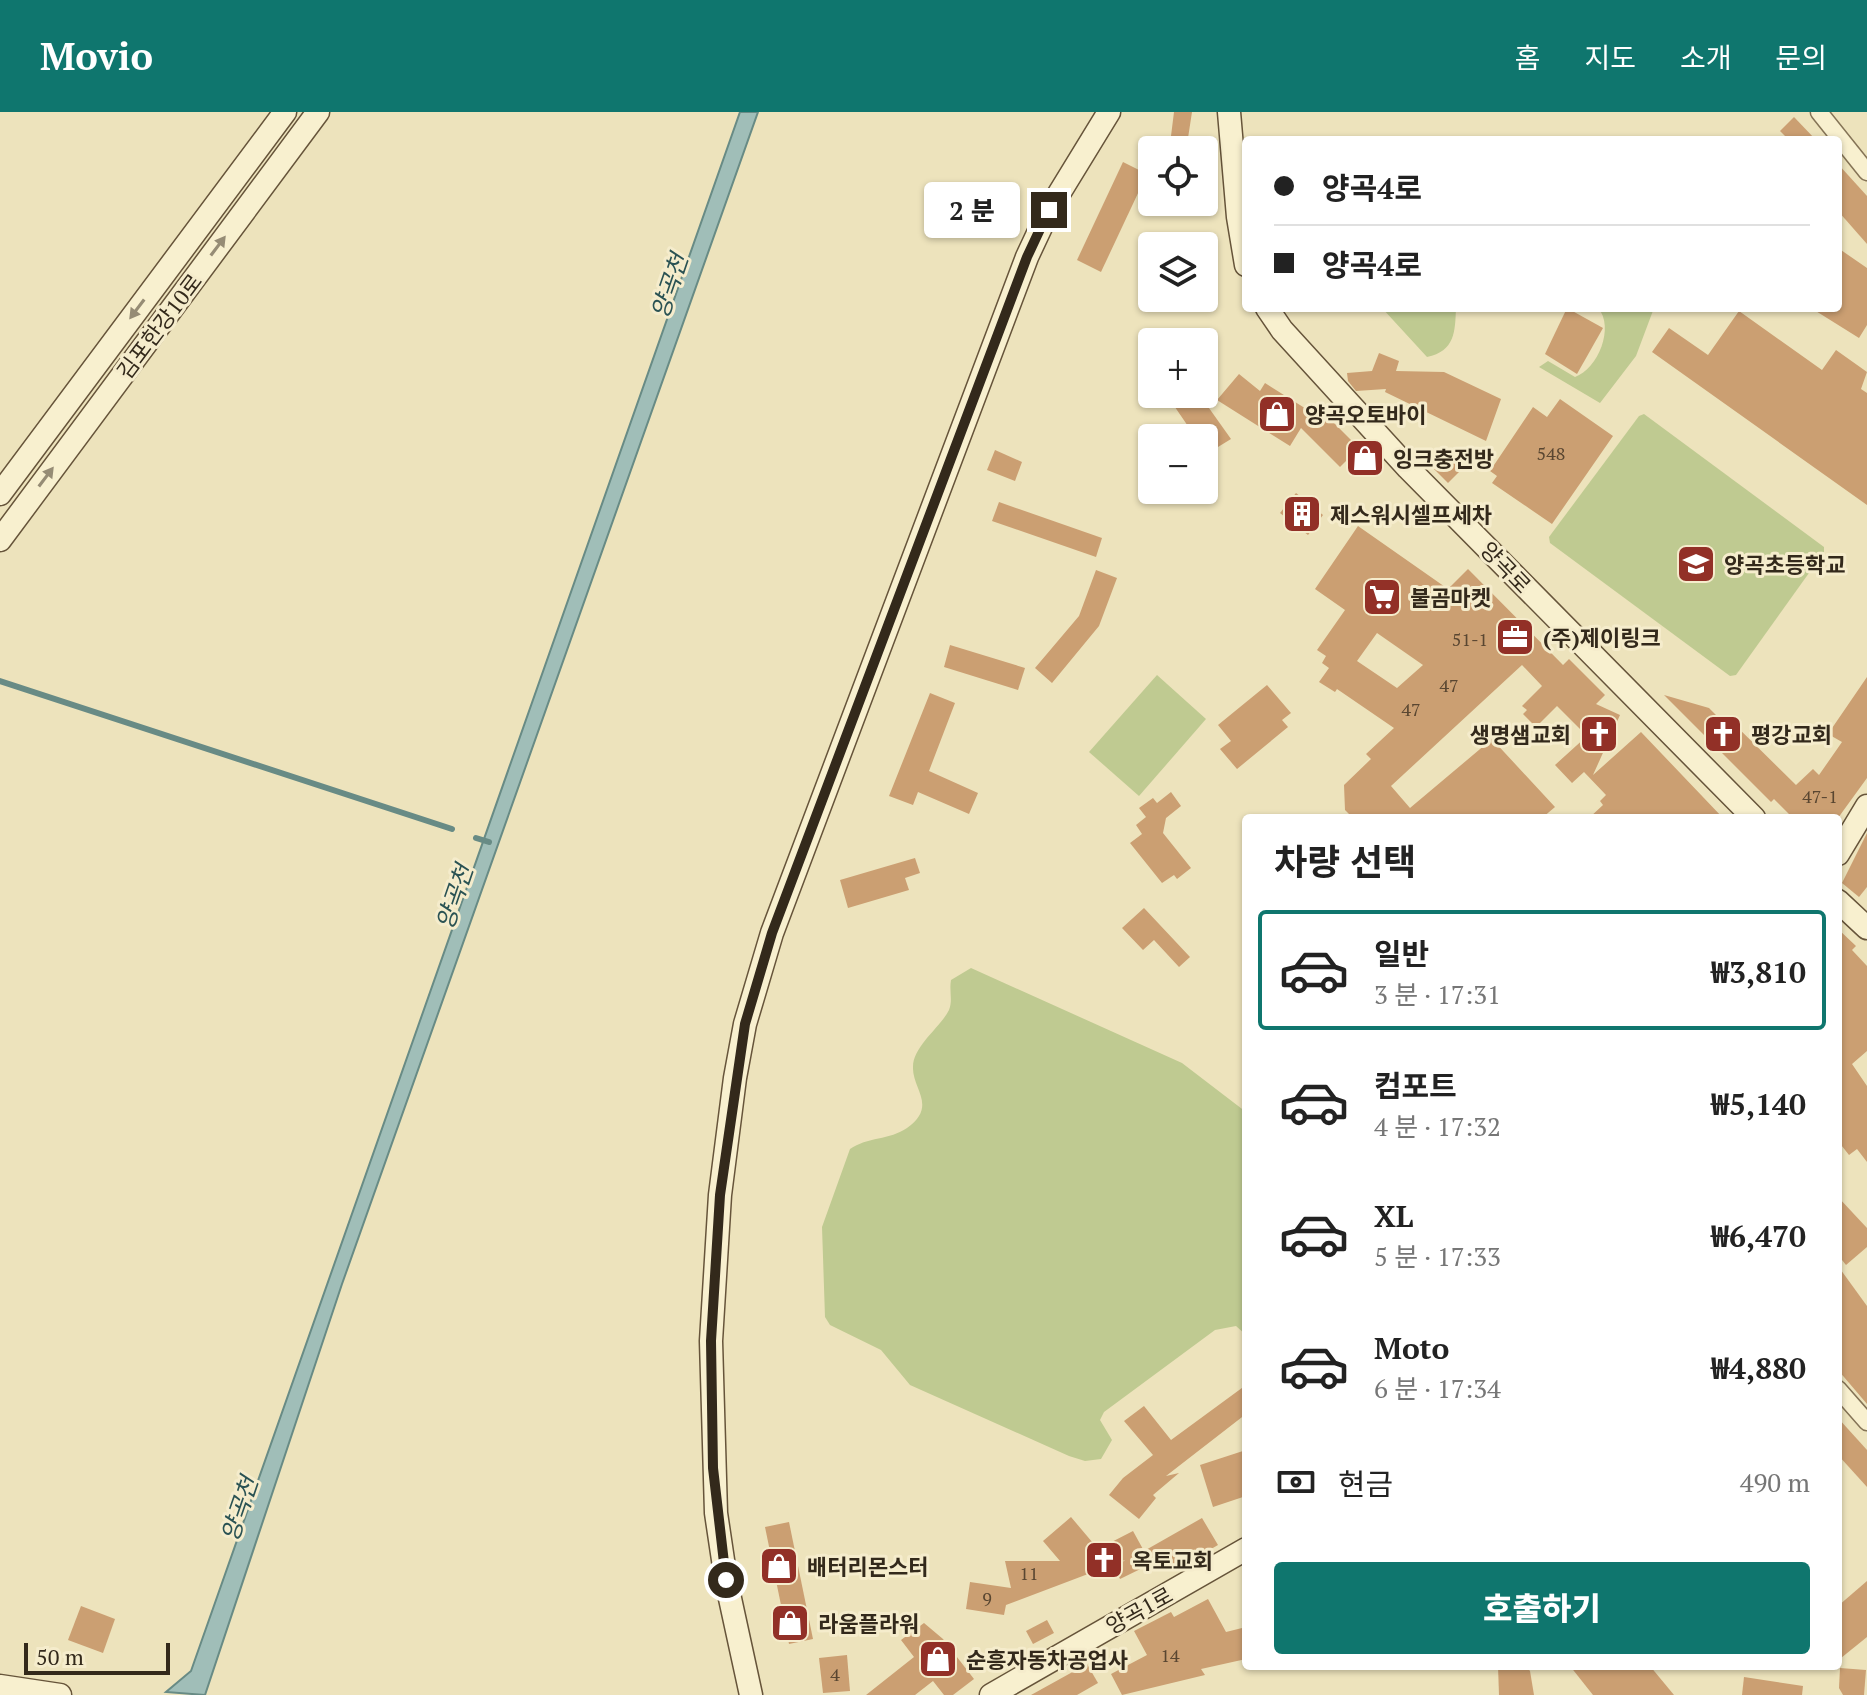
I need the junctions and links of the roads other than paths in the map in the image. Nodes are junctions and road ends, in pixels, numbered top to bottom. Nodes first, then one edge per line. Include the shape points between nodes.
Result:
1 (285, 112) edge
2 (318, 112) edge
3 (1109, 112) edge
4 (1229, 112) edge
5 (1819, 112) edge
6 (1838, 136) edge
7 (1842, 141) edge
8 (1867, 172) edge
9 (1242, 241) edge
10 (1270, 312) edge
11 (0, 494) edge
12 (0, 540) edge
13 (1867, 806) edge
14 (1750, 814) edge
15 (1842, 847) edge
16 (1842, 905) edge
17 (1867, 928) edge
18 (1842, 1394) edge
19 (1867, 1422) edge
20 (1242, 1551) edge
21 (0, 1686) edge
22 (60, 1695) edge
23 (751, 1695) edge
24 (991, 1695) edge

1 -> 11 street, 김포한강10로
12 -> 2 street, 김포한강10로
3 - 23 street via 1027,257 778,919 745,1024 717,1236 712,1418 716,1513
4 - 9 street
5 - 6 street
7 - 8 street
10 - 14 street, 양곡로 via 1408,468
13 - 15 street
16 - 17 street
18 - 19 street
20 - 24 street, 양곡1로
21 - 22 street

